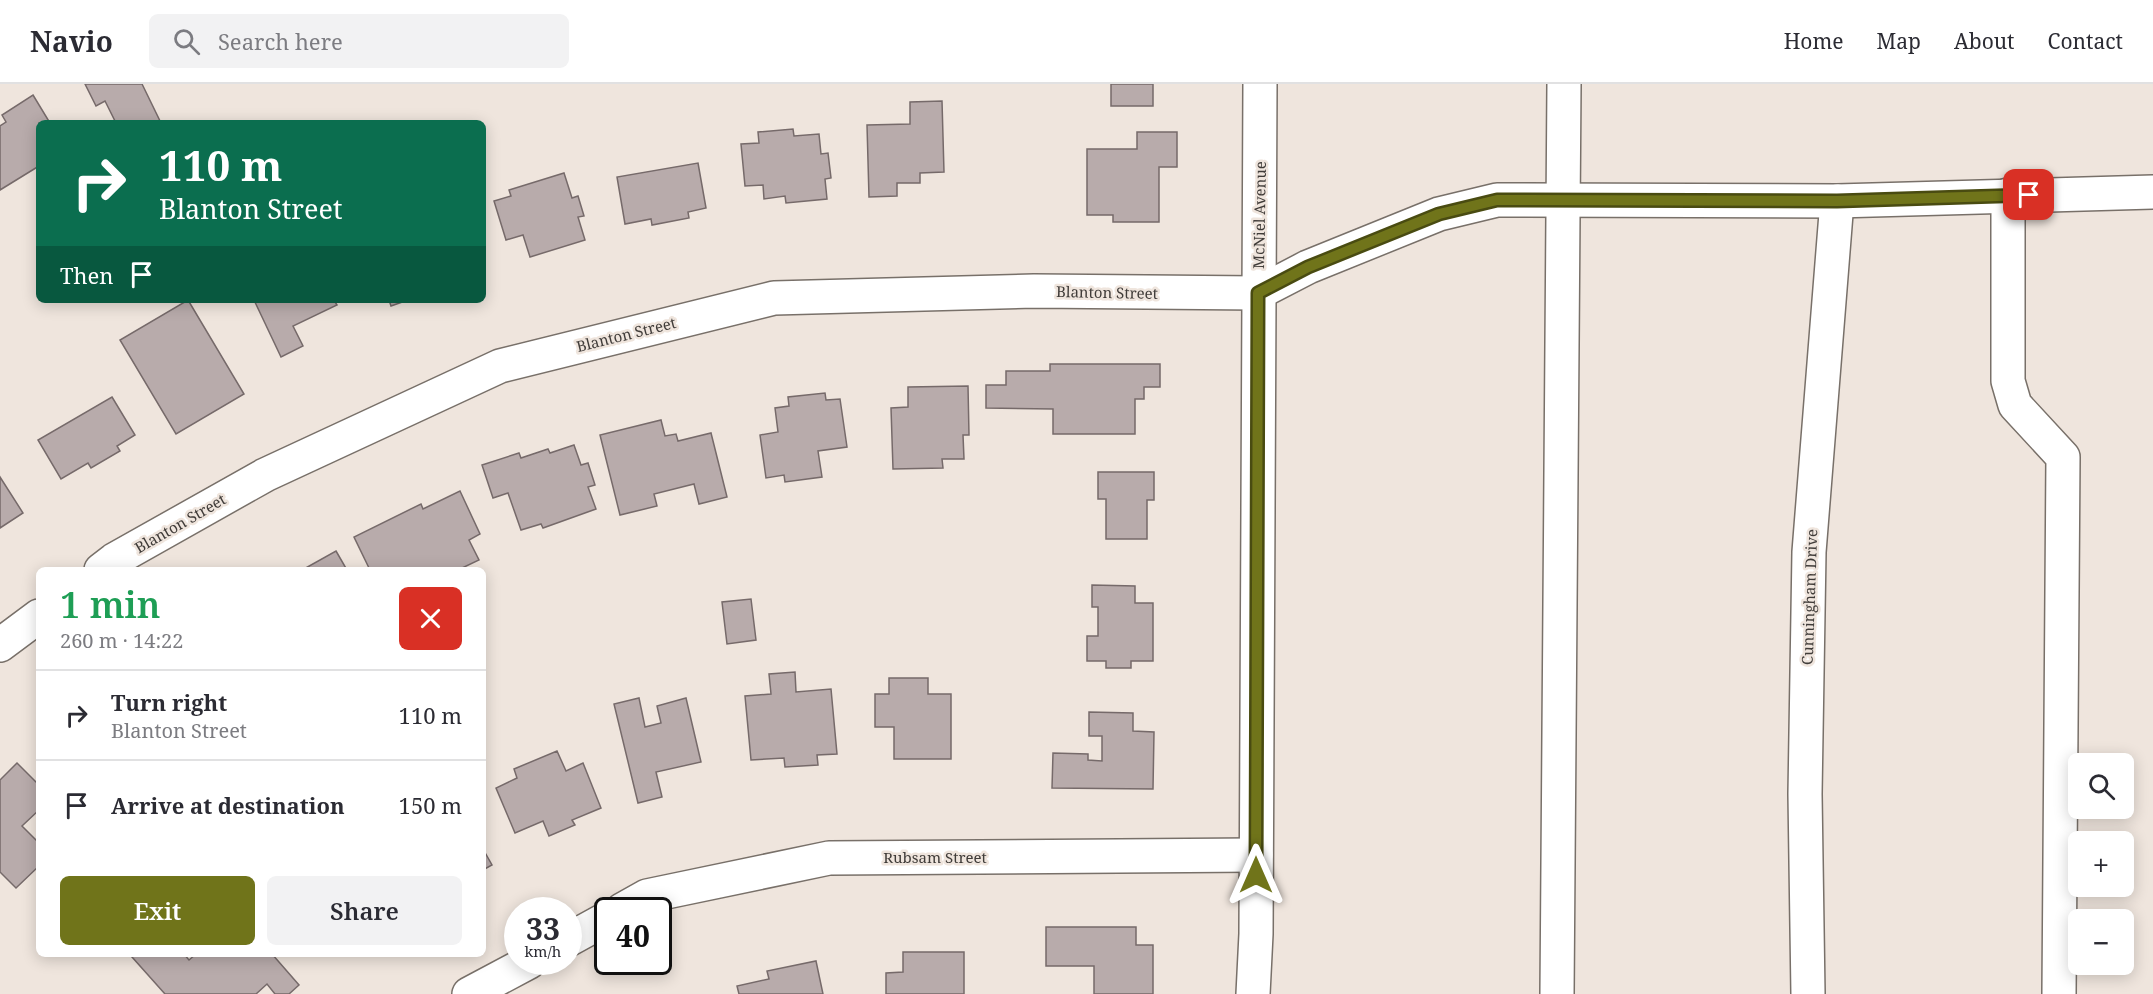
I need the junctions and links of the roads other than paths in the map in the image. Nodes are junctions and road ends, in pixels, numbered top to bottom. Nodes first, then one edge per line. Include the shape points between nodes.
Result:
1 (1260, 84) edge
2 (1564, 84) edge
3 (2153, 192) edge
4 (2008, 195) junction
5 (1563, 200) junction
6 (1837, 201) junction
7 (1258, 293) junction
8 (105, 567) edge
9 (36, 618) edge
10 (0, 645) edge
11 (1256, 855) junction
12 (645, 897) edge
13 (505, 975) edge
14 (469, 994) edge
15 (1253, 994) edge
16 (1557, 994) edge
17 (1808, 994) edge
18 (2059, 994) edge

1 - 7 street, McNiel Avenue
2 - 5 street
3 - 4 street, Blanton Street
4 - 6 street, Blanton Street
4 - 18 street via 2008,381 2015,405 2063,457
5 - 6 street, Blanton Street
5 - 7 street, Blanton Street via 1497,200 1439,214 1308,267
5 - 16 street
6 - 17 street, Cunningham Drive via 1809,552 1805,794
7 - 8 street, Blanton Street via 1034,291 774,298 500,366 265,474
7 - 11 street, McNiel Avenue
9 - 10 street
11 - 12 street, Rubsam Street via 829,858
11 - 15 street, McNiel Avenue
13 - 14 street

